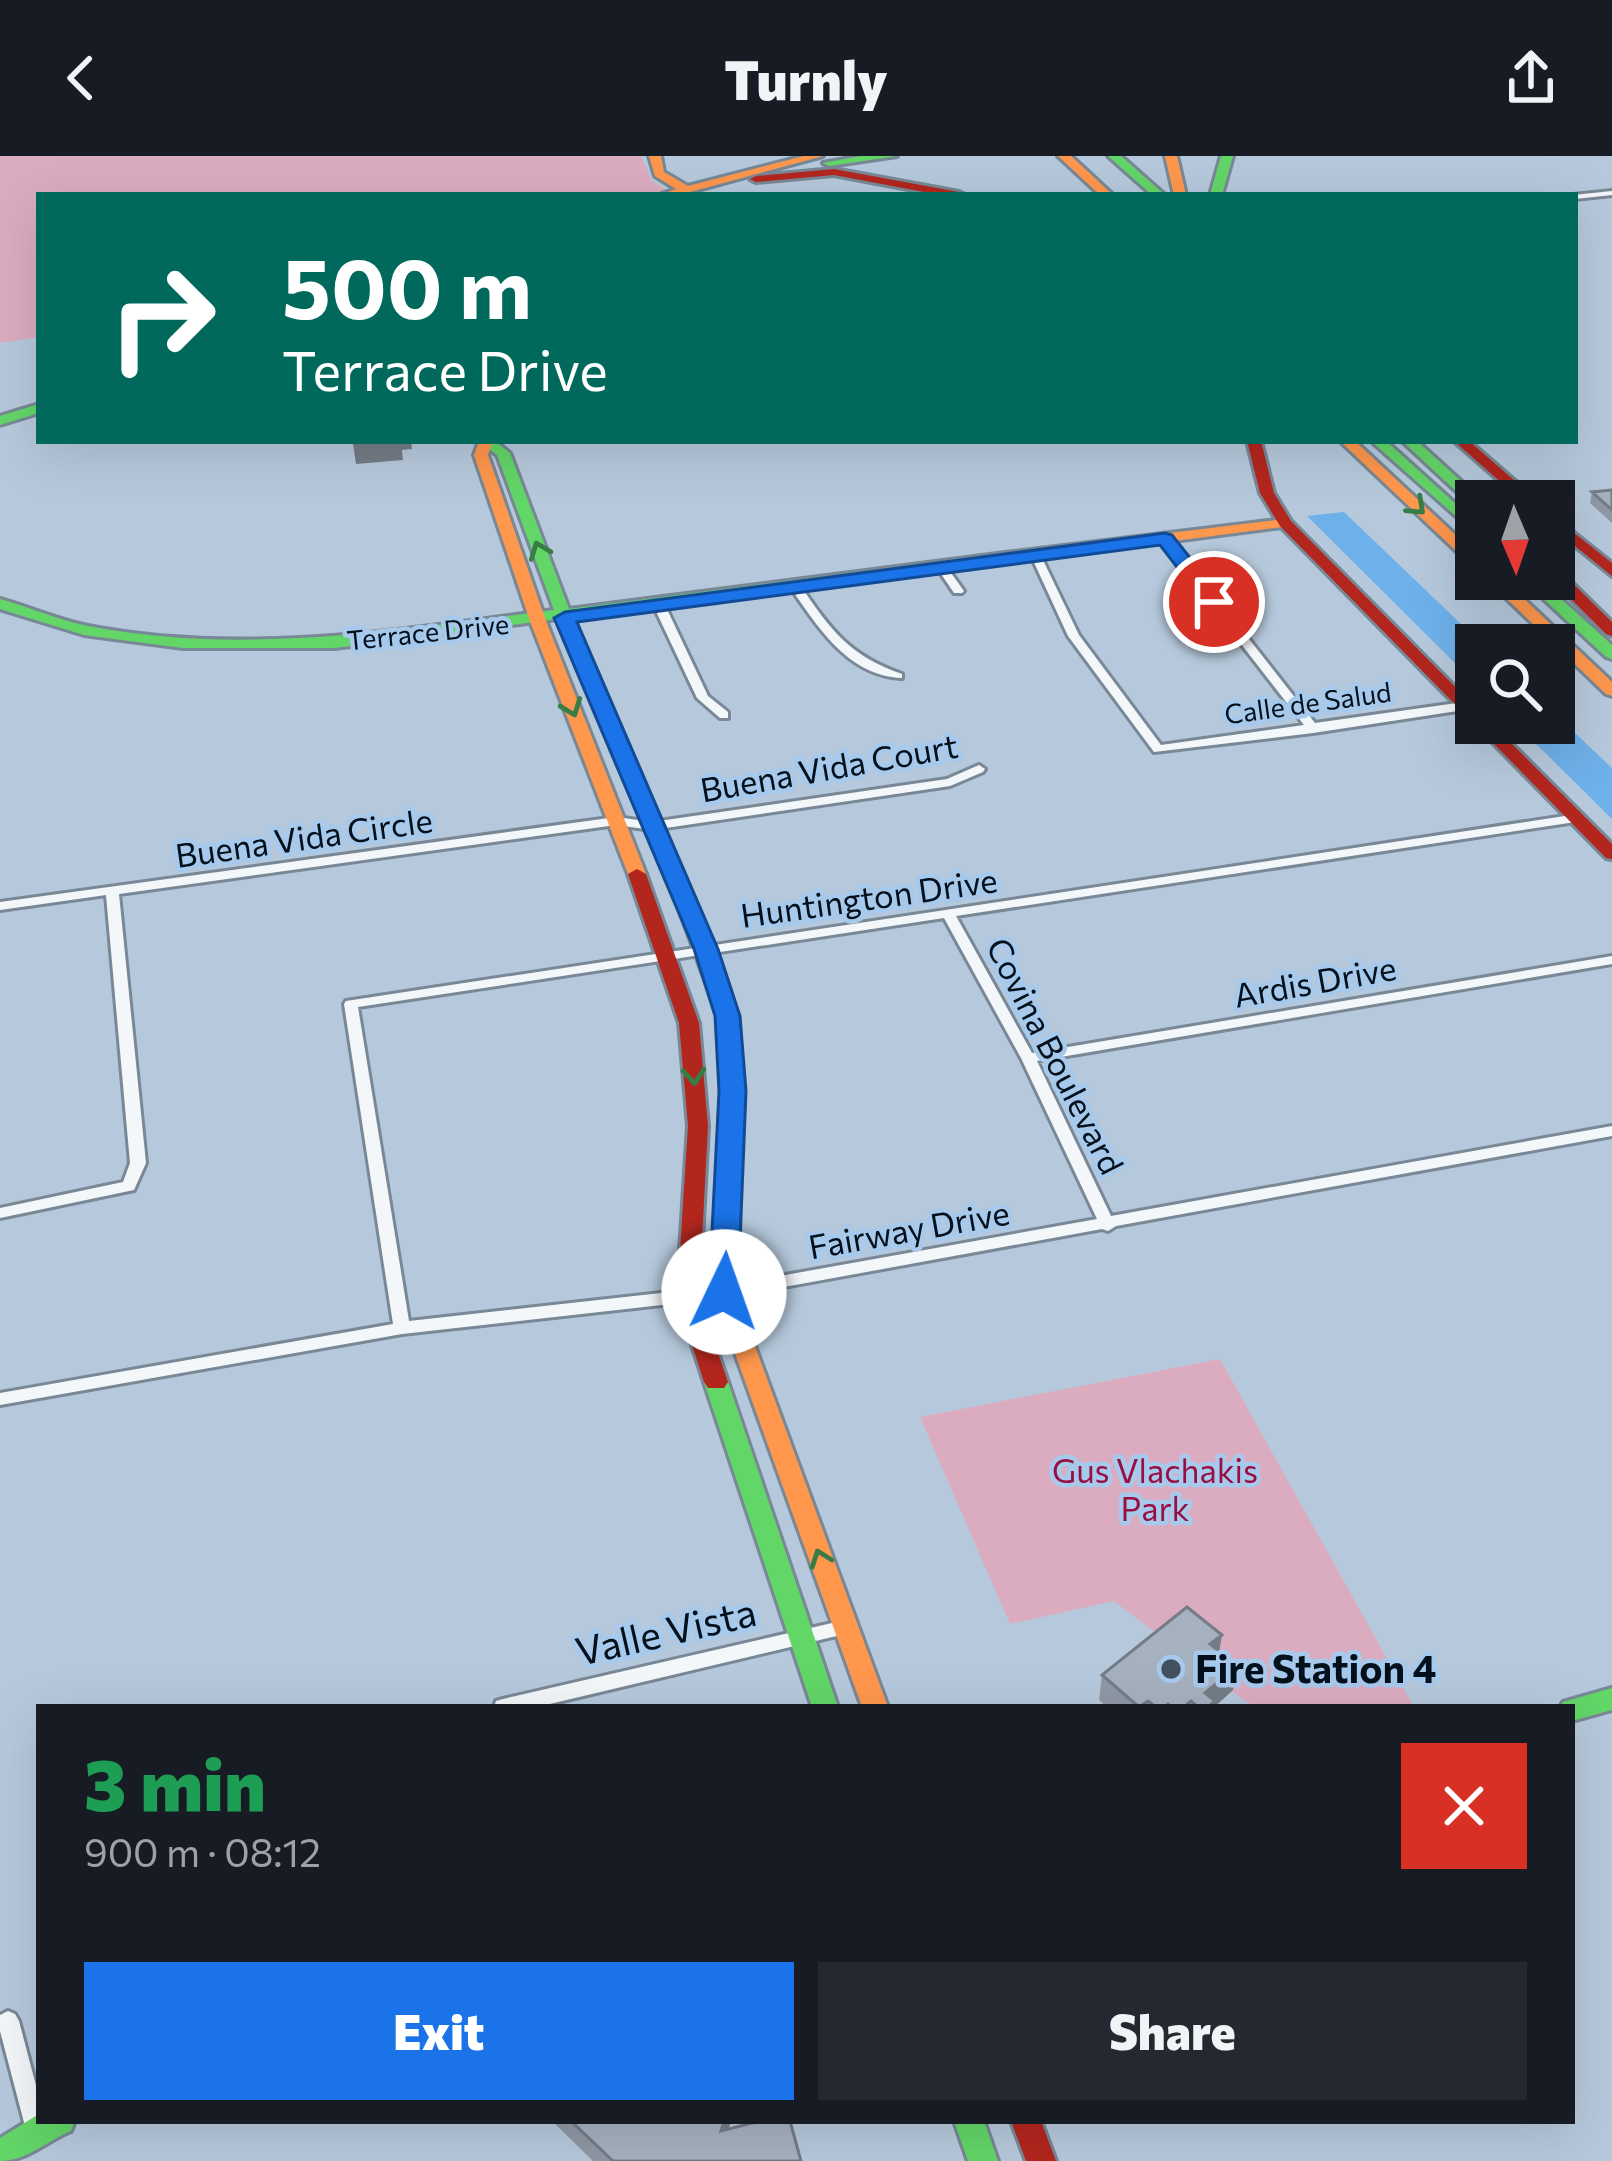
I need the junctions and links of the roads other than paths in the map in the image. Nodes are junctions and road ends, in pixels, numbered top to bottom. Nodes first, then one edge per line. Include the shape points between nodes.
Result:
1 (655, 156) edge
2 (890, 156) edge
3 (1039, 156) edge
4 (1064, 156) edge
5 (1114, 156) edge
6 (1171, 156) edge
7 (822, 158) edge
8 (1222, 161) edge
9 (756, 179) junction
10 (686, 192) edge
11 (696, 192) edge
12 (698, 192) edge
13 (942, 192) edge
14 (1079, 192) edge
15 (1104, 192) edge
16 (1156, 192) edge
17 (1179, 192) edge
18 (1217, 192) edge
19 (1612, 193) edge
20 (1578, 197) edge
21 (36, 409) edge
22 (0, 422) edge
23 (1255, 444) edge
24 (1357, 444) edge
25 (1412, 444) edge
26 (1464, 444) edge
27 (492, 445) edge
28 (501, 478) junction
29 (1506, 480) edge
30 (1455, 483) edge
31 (1455, 515) edge
32 (1286, 523) junction
33 (1165, 539) junction
34 (1575, 539) edge
35 (1455, 541) edge
36 (1036, 556) junction
37 (942, 568) junction
38 (1612, 571) edge
39 (796, 587) junction
40 (958, 592) dead end
41 (1575, 594) edge
42 (1515, 600) edge
43 (1552, 600) edge
44 (0, 604) edge
45 (659, 605) junction
46 (565, 618) junction
47 (538, 621) junction
48 (1612, 631) edge
49 (1612, 654) edge
50 (898, 676) dead end
51 (1612, 691) edge
52 (1455, 696) edge
53 (724, 715) dead end
54 (1455, 717) edge
55 (1313, 729) junction
56 (1503, 744) edge
57 (979, 770) dead end
58 (1578, 818) junction
59 (616, 821) junction
60 (652, 826) junction
61 (1612, 854) edge
62 (112, 893) junction
63 (0, 906) edge
64 (948, 914) junction
65 (706, 949) junction
66 (668, 955) junction
67 (1612, 960) edge
68 (1028, 1058) junction
69 (1612, 1131) edge
70 (0, 1213) edge
71 (1108, 1226) junction
72 (724, 1292) junction
73 (688, 1298) junction
74 (402, 1328) junction
75 (0, 1399) edge
76 (845, 1627) junction
77 (802, 1637) junction
78 (1612, 1700) edge
79 (516, 1704) edge
80 (824, 1704) edge
81 (874, 1704) edge
82 (1575, 1709) edge
83 (8, 2021) dead end
84 (36, 2123) edge
85 (36, 2124) edge
86 (53, 2124) edge
87 (970, 2124) edge
88 (1028, 2124) edge
89 (38, 2130) junction
90 (0, 2156) edge
91 (983, 2161) edge
92 (1041, 2161) edge

1 - 10 main road via 658,174
2 - 7 main road
3 - 14 main road
4 - 15 main road
5 - 16 main road
6 - 17 main road
7 - 9 main road
7 - 11 main road
8 - 18 main road
9 - 12 main road
9 - 13 main road via 833,172
19 - 20 street
21 - 22 main road
23 - 32 main road via 1267,493
24 - 31 main road
24 -> 35 main road
25 - 30 main road
26 - 29 main road
27 - 28 main road
46 -> 28 main road
28 - 47 main road
32 - 33 main road, Terrace Drive
32 - 52 main road
33 - 36 main road, Terrace Drive
33 - 55 street
34 - 38 main road
36 - 37 main road, Terrace Drive
36 - 55 street, Calle de Salud via 1074,636 1158,749
37 - 39 main road, Terrace Drive
37 - 40 street
39 - 45 main road, Terrace Drive
39 - 50 street via 836,645 864,667
41 - 48 main road
42 - 51 main road
43 - 49 main road
44 - 47 main road, Terrace Drive via 84,630 183,643 335,643
45 - 46 main road, Terrace Drive
45 - 53 street via 703,698
46 - 47 main road, Terrace Drive
46 - 60 main road
47 -> 59 main road
54 - 55 street, Calle de Salud
56 - 58 main road
57 - 60 street, Buena Vida Court via 950,782
58 - 61 main road
58 - 64 street, Huntington Drive
59 - 60 street, Buena Vida Court
59 - 62 street, Buena Vida Circle
59 - 66 main road
60 - 65 main road
62 - 63 street, Buena Vida Circle
62 - 70 street via 138,1163 129,1186
64 - 65 street, Huntington Drive
64 - 68 street, Covina Boulevard
65 - 66 street, Huntington Drive
65 - 72 main road via 728,1016 733,1091
66 -> 73 main road via 689,1023 698,1126
66 - 74 street, Huntington Drive via 351,1004
67 - 68 street, Ardis Drive
68 - 71 street, Covina Boulevard
69 - 71 street, Fairway Drive
71 - 72 street, Fairway Drive
72 - 73 street, Fairway Drive
76 -> 72 main road
73 - 74 street, Fairway Drive
73 - 77 main road
74 - 75 street, Fairway Drive
76 - 77 street, Valle Vista
76 - 81 main road
77 - 79 street, Valle Vista
77 - 80 main road
78 - 82 main road
83 - 84 street
85 - 89 street
86 - 89 main road
87 - 91 main road
88 - 92 main road
89 - 90 main road

